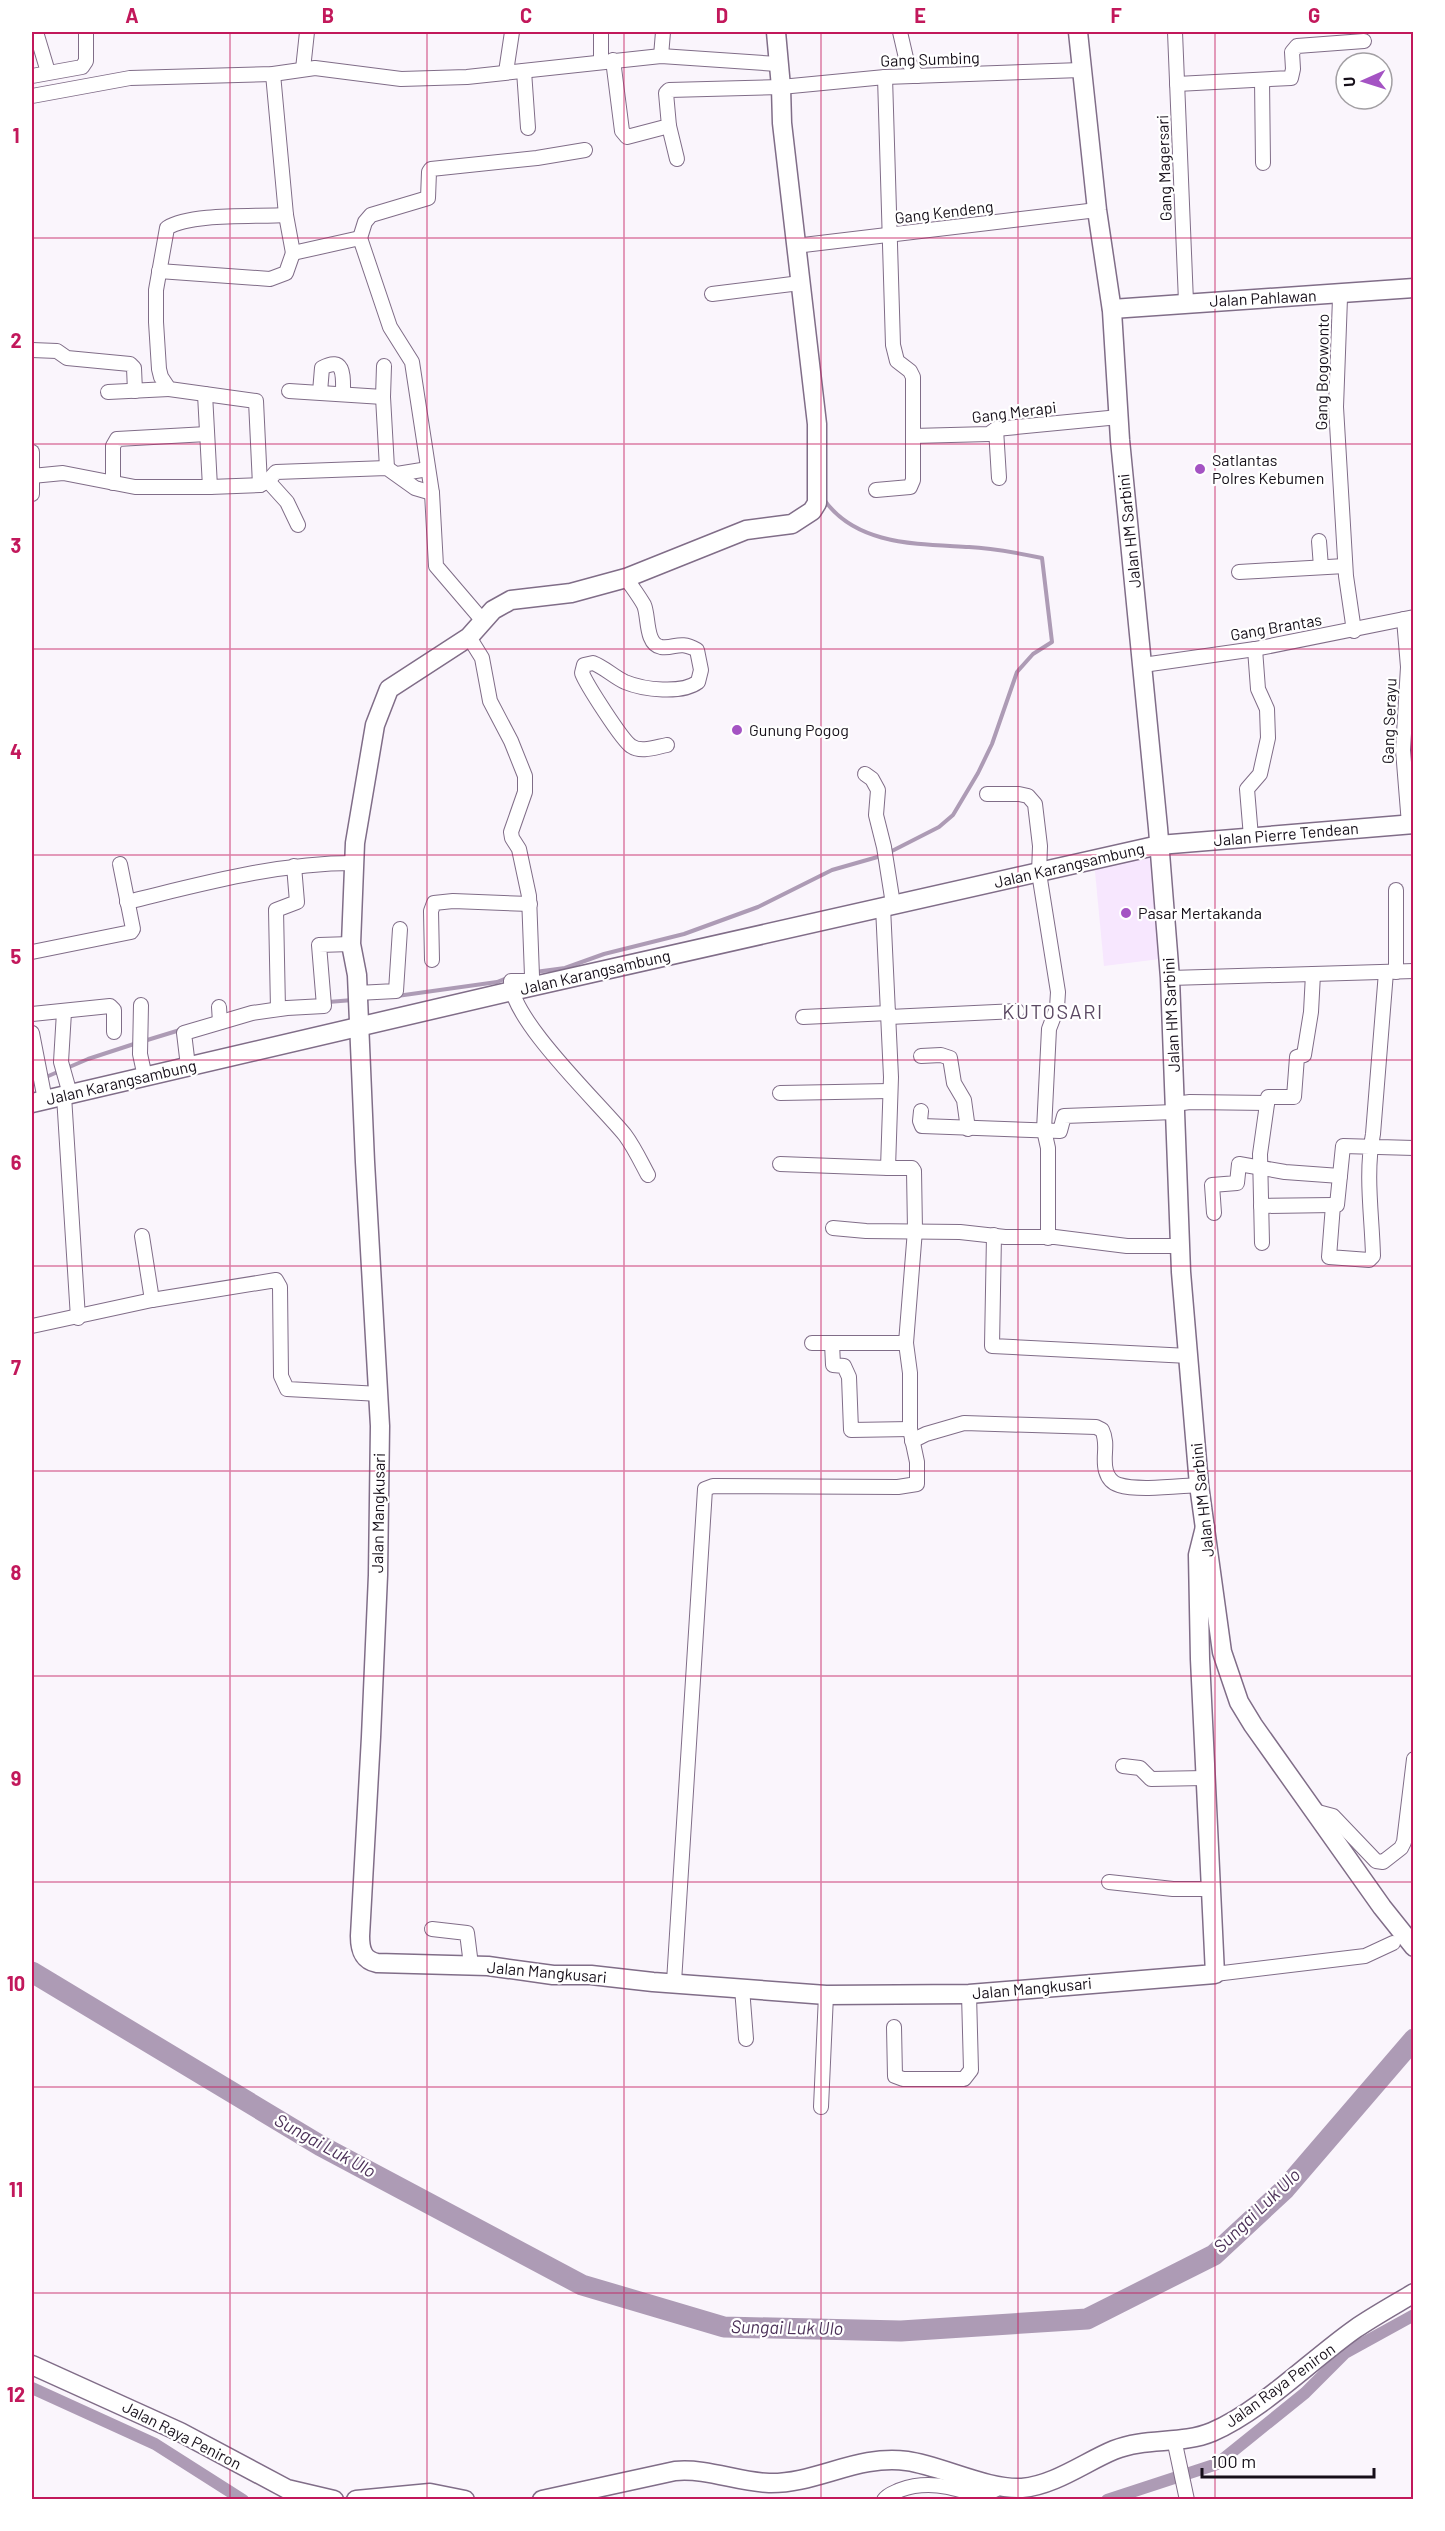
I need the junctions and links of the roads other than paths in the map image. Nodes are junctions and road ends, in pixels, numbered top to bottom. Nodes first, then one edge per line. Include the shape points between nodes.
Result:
1 (36, 32) edge
2 (86, 32) edge
3 (307, 32) edge
4 (512, 32) edge
5 (601, 32) edge
6 (663, 32) edge
7 (776, 32) edge
8 (900, 32) edge
9 (1078, 32) edge
10 (1175, 32) edge
11 (1364, 41) dead end
12 (662, 56) junction
13 (607, 61) junction
14 (777, 64) junction
15 (303, 69) junction
16 (1081, 70) junction
17 (524, 71) junction
18 (48, 72) junction
19 (507, 72) junction
20 (273, 74) junction
21 (32, 76) edge
22 (917, 76) junction
23 (885, 77) junction
24 (1263, 80) junction
25 (1177, 84) junction
26 (787, 86) junction
27 (32, 96) edge
28 (669, 126) junction
29 (528, 128) dead end
30 (585, 150) dead end
31 (677, 159) dead end
32 (1263, 164) dead end
33 (1097, 210) junction
34 (286, 215) junction
35 (889, 236) junction
36 (360, 238) junction
37 (801, 245) junction
38 (293, 253) junction
39 (159, 271) junction
40 (800, 284) junction
41 (1413, 288) edge
42 (712, 294) dead end
43 (1343, 294) junction
44 (1186, 302) junction
45 (1112, 309) junction
46 (32, 350) edge
47 (384, 366) dead end
48 (135, 390) junction
49 (169, 390) junction
50 (289, 391) dead end
51 (108, 392) dead end
52 (320, 392) junction
53 (205, 394) junction
54 (343, 394) junction
55 (383, 397) junction
56 (1119, 417) junction
57 (996, 429) junction
58 (207, 434) junction
59 (913, 436) junction
60 (32, 452) edge
61 (428, 469) junction
62 (392, 471) junction
63 (32, 476) edge
64 (999, 478) dead end
65 (113, 483) junction
66 (264, 483) junction
67 (210, 487) junction
68 (876, 490) dead end
69 (432, 493) junction
70 (32, 494) edge
71 (298, 525) dead end
72 (1319, 541) dead end
73 (1345, 566) junction
74 (1321, 567) junction
75 (1239, 572) dead end
76 (626, 578) junction
77 (1409, 618) edge
78 (483, 621) junction
79 (1354, 631) junction
80 (469, 637) junction
81 (1255, 649) junction
82 (1143, 665) junction
83 (667, 745) dead end
84 (865, 774) dead end
85 (987, 794) dead end
86 (1411, 824) edge
87 (1251, 837) junction
88 (1159, 844) junction
89 (354, 863) junction
90 (120, 864) dead end
91 (294, 866) junction
92 (1039, 873) junction
93 (1396, 890) dead end
94 (127, 902) junction
95 (530, 904) junction
96 (888, 906) junction
97 (400, 929) dead end
98 (351, 944) junction
99 (32, 951) edge
100 (432, 960) dead end
101 (1413, 971) edge
102 (1391, 972) junction
103 (1313, 974) junction
104 (1170, 978) junction
105 (512, 991) junction
106 (358, 998) junction
107 (141, 1005) dead end
108 (278, 1009) junction
109 (1017, 1011) dead end
110 (64, 1012) junction
111 (32, 1014) edge
112 (889, 1015) junction
113 (803, 1017) dead end
114 (360, 1026) junction
115 (114, 1032) dead end
116 (32, 1033) edge
117 (921, 1056) dead end
118 (188, 1066) junction
119 (145, 1077) junction
120 (66, 1090) junction
121 (39, 1091) edge
122 (890, 1091) junction
123 (780, 1093) dead end
124 (1267, 1103) junction
125 (1175, 1108) junction
126 (921, 1111) dead end
127 (968, 1129) junction
128 (1044, 1130) junction
129 (1371, 1146) junction
130 (1413, 1148) edge
131 (780, 1164) dead end
132 (888, 1168) junction
133 (1260, 1168) junction
134 (648, 1175) dead end
135 (1340, 1176) junction
136 (1333, 1205) junction
137 (1261, 1206) junction
138 (1214, 1213) dead end
139 (833, 1228) dead end
140 (915, 1230) junction
141 (993, 1235) junction
142 (142, 1236) dead end
143 (1048, 1238) junction
144 (1262, 1243) dead end
145 (1180, 1246) junction
146 (152, 1300) junction
147 (78, 1318) junction
148 (32, 1326) edge
149 (813, 1343) dead end
150 (832, 1343) junction
151 (906, 1344) junction
152 (1189, 1356) junction
153 (380, 1394) junction
154 (911, 1435) junction
155 (1199, 1485) junction
156 (1205, 1527) junction
157 (1413, 1759) edge
158 (1124, 1766) dead end
159 (1205, 1778) junction
160 (1314, 1811) junction
161 (1109, 1882) dead end
162 (1211, 1889) junction
163 (432, 1929) dead end
164 (1406, 1945) edge
165 (471, 1965) junction
166 (1215, 1974) junction
167 (674, 1982) junction
168 (742, 1988) junction
169 (969, 1994) junction
170 (826, 1995) junction
171 (894, 2027) dead end
172 (746, 2039) dead end
173 (821, 2106) dead end
174 (1413, 2294) edge
175 (32, 2366) edge
176 (1174, 2439) junction
177 (1001, 2486) junction
178 (886, 2498) edge
179 (1187, 2498) edge
180 (334, 2499) edge
181 (357, 2499) edge
182 (465, 2499) edge
183 (542, 2499) edge

1 - 18 street
2 - 18 street via 86,62 82,67
3 - 15 street
4 - 19 street
5 - 13 street
6 - 12 street
7 - 14 main road, Jalan Mangkusari
8 - 22 street via 906,58
9 - 16 main road, Jalan HM Sarbini
10 - 25 street, Gang Magersari
11 - 24 street via 1297,46 1292,52 1291,78
12 - 13 street
12 - 14 street
13 - 17 street
13 - 28 street via 623,134 630,136
14 - 26 main road, Jalan Mangkusari
15 - 19 street via 352,71 383,79
15 - 20 street
16 - 22 street, Gang Sumbing
16 - 33 main road, Jalan HM Sarbini
17 - 19 street
17 - 29 street
18 - 21 street
20 - 27 street via 130,78
20 - 34 street
22 - 23 street, Gang Sumbing
23 - 26 street, Gang Sumbing
23 - 35 street
24 - 25 street
24 - 32 street
25 - 44 street, Gang Magersari
26 - 28 street, Gang Sumbing via 668,90
26 - 37 main road, Jalan Mangkusari via 782,123
28 - 31 street
30 - 36 street via 431,169 428,198 371,215
33 - 35 street, Gang Kendeng
33 - 45 main road, Jalan HM Sarbini
34 - 38 street
34 - 39 street via 177,222 167,228
35 - 37 street, Gang Kendeng
35 - 59 street via 895,355 912,376
36 - 38 street
36 - 61 street via 390,327 412,362
37 - 40 main road, Jalan Mangkusari
38 - 39 street via 286,273 270,279
39 - 49 street via 159,369
40 - 42 street
40 - 76 main road, Jalan Mangkusari via 818,424 817,503 792,524 746,530
41 - 43 main road, Jalan Pahlawan
43 - 44 main road, Jalan Pahlawan
43 - 73 street, Gang Bogowonto via 1335,388
44 - 45 main road, Jalan Pahlawan
45 - 56 main road, Jalan HM Sarbini
46 - 48 street via 130,364 134,368
47 - 55 street
48 - 49 street
48 - 51 street
49 - 53 street
50 - 52 street
52 - 54 street
52 - 54 street via 322,368 334,365 343,371
53 - 58 street
53 - 66 street via 256,401
54 - 55 street
55 - 62 street
56 - 57 street, Gang Merapi
56 - 82 main road, Jalan HM Sarbini
57 - 59 street, Gang Merapi via 989,434
57 - 64 street
58 - 65 street via 117,439 113,446
58 - 67 street
59 - 68 street via 912,484
60 - 63 street
61 - 62 street
61 - 69 street
62 - 66 street via 276,472
62 - 69 street via 415,488
63 - 65 street via 63,473
63 - 70 street
65 - 67 street via 135,488
66 - 67 street
66 - 71 street via 287,502
69 - 78 street via 438,571
72 - 74 street
73 - 74 street
73 - 79 street, Gang Bogowonto
74 - 75 street
76 - 78 main road, Jalan Mangkusari via 571,593 511,600
76 - 83 street via 644,606 655,644 689,645 697,650 701,670 698,682 682,689 627,683 592,663 584,665 582,673 631,746 646,749
77 - 79 street, Gang Brantas
77 - 86 street, Gang Serayu via 1403,750
78 - 80 main road, Jalan Mangkusari
79 - 81 street, Gang Brantas
80 - 89 main road, Jalan Mangkusari via 388,689 375,724
80 - 95 street via 482,658 493,708 525,776 525,792 512,838 519,849
81 - 82 street, Gang Brantas
81 - 87 street via 1258,689 1267,709 1268,738 1260,774 1247,789
82 - 88 main road, Jalan HM Sarbini
84 - 96 street via 878,790 876,814 884,847
85 - 92 street via 1019,794 1028,796 1035,804
86 - 87 main road, Jalan Pierre Tendean
87 - 88 main road, Jalan Pierre Tendean
88 - 92 main road, Jalan Karangsambung
88 - 104 main road, Jalan HM Sarbini
89 - 91 street
89 - 98 main road, Jalan Mangkusari
90 - 94 street
91 - 94 street
91 - 108 street via 297,902 276,910
92 - 96 main road, Jalan Karangsambung
92 - 128 street via 1058,992 1049,1029
93 - 102 street
94 - 99 street via 133,929 129,933
95 - 100 street via 434,903
95 - 105 street via 532,971 529,981 511,981
96 - 105 main road, Jalan Karangsambung
96 - 112 street
97 - 106 street via 396,991
98 - 106 main road, Jalan Mangkusari
98 - 108 street via 319,945 324,1006
101 - 102 street
102 - 103 street
102 - 129 street
103 - 104 street
103 - 124 street via 1308,1036 1304,1056 1297,1057 1294,1097 1268,1097
104 - 125 main road, Jalan HM Sarbini
105 - 114 main road, Jalan Karangsambung
105 - 134 street via 523,1017 626,1137
106 - 114 main road, Jalan Mangkusari
107 - 119 street via 140,1054
108 - 118 street via 220,1016 182,1033
109 - 112 street
110 - 111 street
110 - 115 street via 112,1007
110 - 120 street via 62,1062
112 - 113 street
112 - 122 street
114 - 118 main road, Jalan Karangsambung
114 - 153 main road, Jalan Mangkusari
116 - 121 street
117 - 127 street via 941,1054 950,1058 954,1083 964,1100
118 - 119 main road, Jalan Karangsambung
119 - 120 main road, Jalan Karangsambung
120 - 121 main road, Jalan Karangsambung
120 - 147 street
122 - 123 street
122 - 132 street
124 - 125 street via 1190,1102
124 - 133 street
125 - 128 street via 1064,1116 1060,1131
125 - 145 main road, Jalan HM Sarbini
126 - 127 street via 922,1126
127 - 128 street
128 - 143 street via 1048,1148
129 - 130 street
129 - 135 street via 1343,1146
129 - 136 street via 1371,1258 1329,1257
131 - 132 street
132 - 140 street via 914,1170
133 - 135 street
133 - 137 street
133 - 138 street via 1239,1164 1237,1183 1212,1185
135 - 136 street via 1337,1205
136 - 137 street
137 - 144 street
139 - 140 street
140 - 141 street
140 - 151 street
141 - 143 street
141 - 152 street via 992,1346
142 - 146 street
143 - 145 street via 1127,1246
145 - 152 main road, Jalan HM Sarbini
146 - 147 street
146 - 153 street via 276,1280 280,1287 282,1376 287,1389
147 - 148 street
149 - 150 street
150 - 151 street
150 - 154 street via 833,1365 844,1366 849,1377 851,1430
151 - 154 street
152 - 155 main road, Jalan HM Sarbini
153 - 165 main road, Jalan Mangkusari via 378,1575 360,1945 366,1958 377,1963
154 - 155 street via 964,1423 1096,1427 1106,1439 1107,1472 1115,1483
154 - 167 street via 919,1480 915,1485 705,1489
155 - 156 main road, Jalan HM Sarbini
156 - 159 main road via 1199,1544 1198,1574
156 - 160 main road, Jalan HM Sarbini via 1216,1622 1239,1702
157 - 160 street via 1404,1842 1383,1862 1376,1861 1333,1816
158 - 159 street via 1140,1767 1151,1779
159 - 162 main road
160 - 164 main road, Jalan HM Sarbini
161 - 162 street
162 - 166 main road
163 - 165 street via 467,1933
164 - 166 street via 1365,1956
165 - 167 main road, Jalan Mangkusari via 553,1975
166 - 169 main road, Jalan Mangkusari
167 - 168 main road, Jalan Mangkusari
168 - 170 main road, Jalan Mangkusari
168 - 172 street
169 - 170 main road, Jalan Mangkusari
169 - 171 street via 971,2070 967,2078 898,2079 894,2073
170 - 173 street
174 - 176 main road, Jalan Raya Peniron via 1356,2328 1230,2423 1196,2439
175 - 180 main road, Jalan Raya Peniron via 180,2432 287,2489
176 - 177 main road, Jalan Raya Peniron via 1132,2444 1022,2488
176 - 179 street
177 - 178 street via 991,2493 979,2494 946,2487 912,2486
177 - 183 main road, Jalan Raya Peniron via 889,2459 843,2466 789,2482 768,2483 694,2469 675,2471
181 - 182 main road via 430,2493

